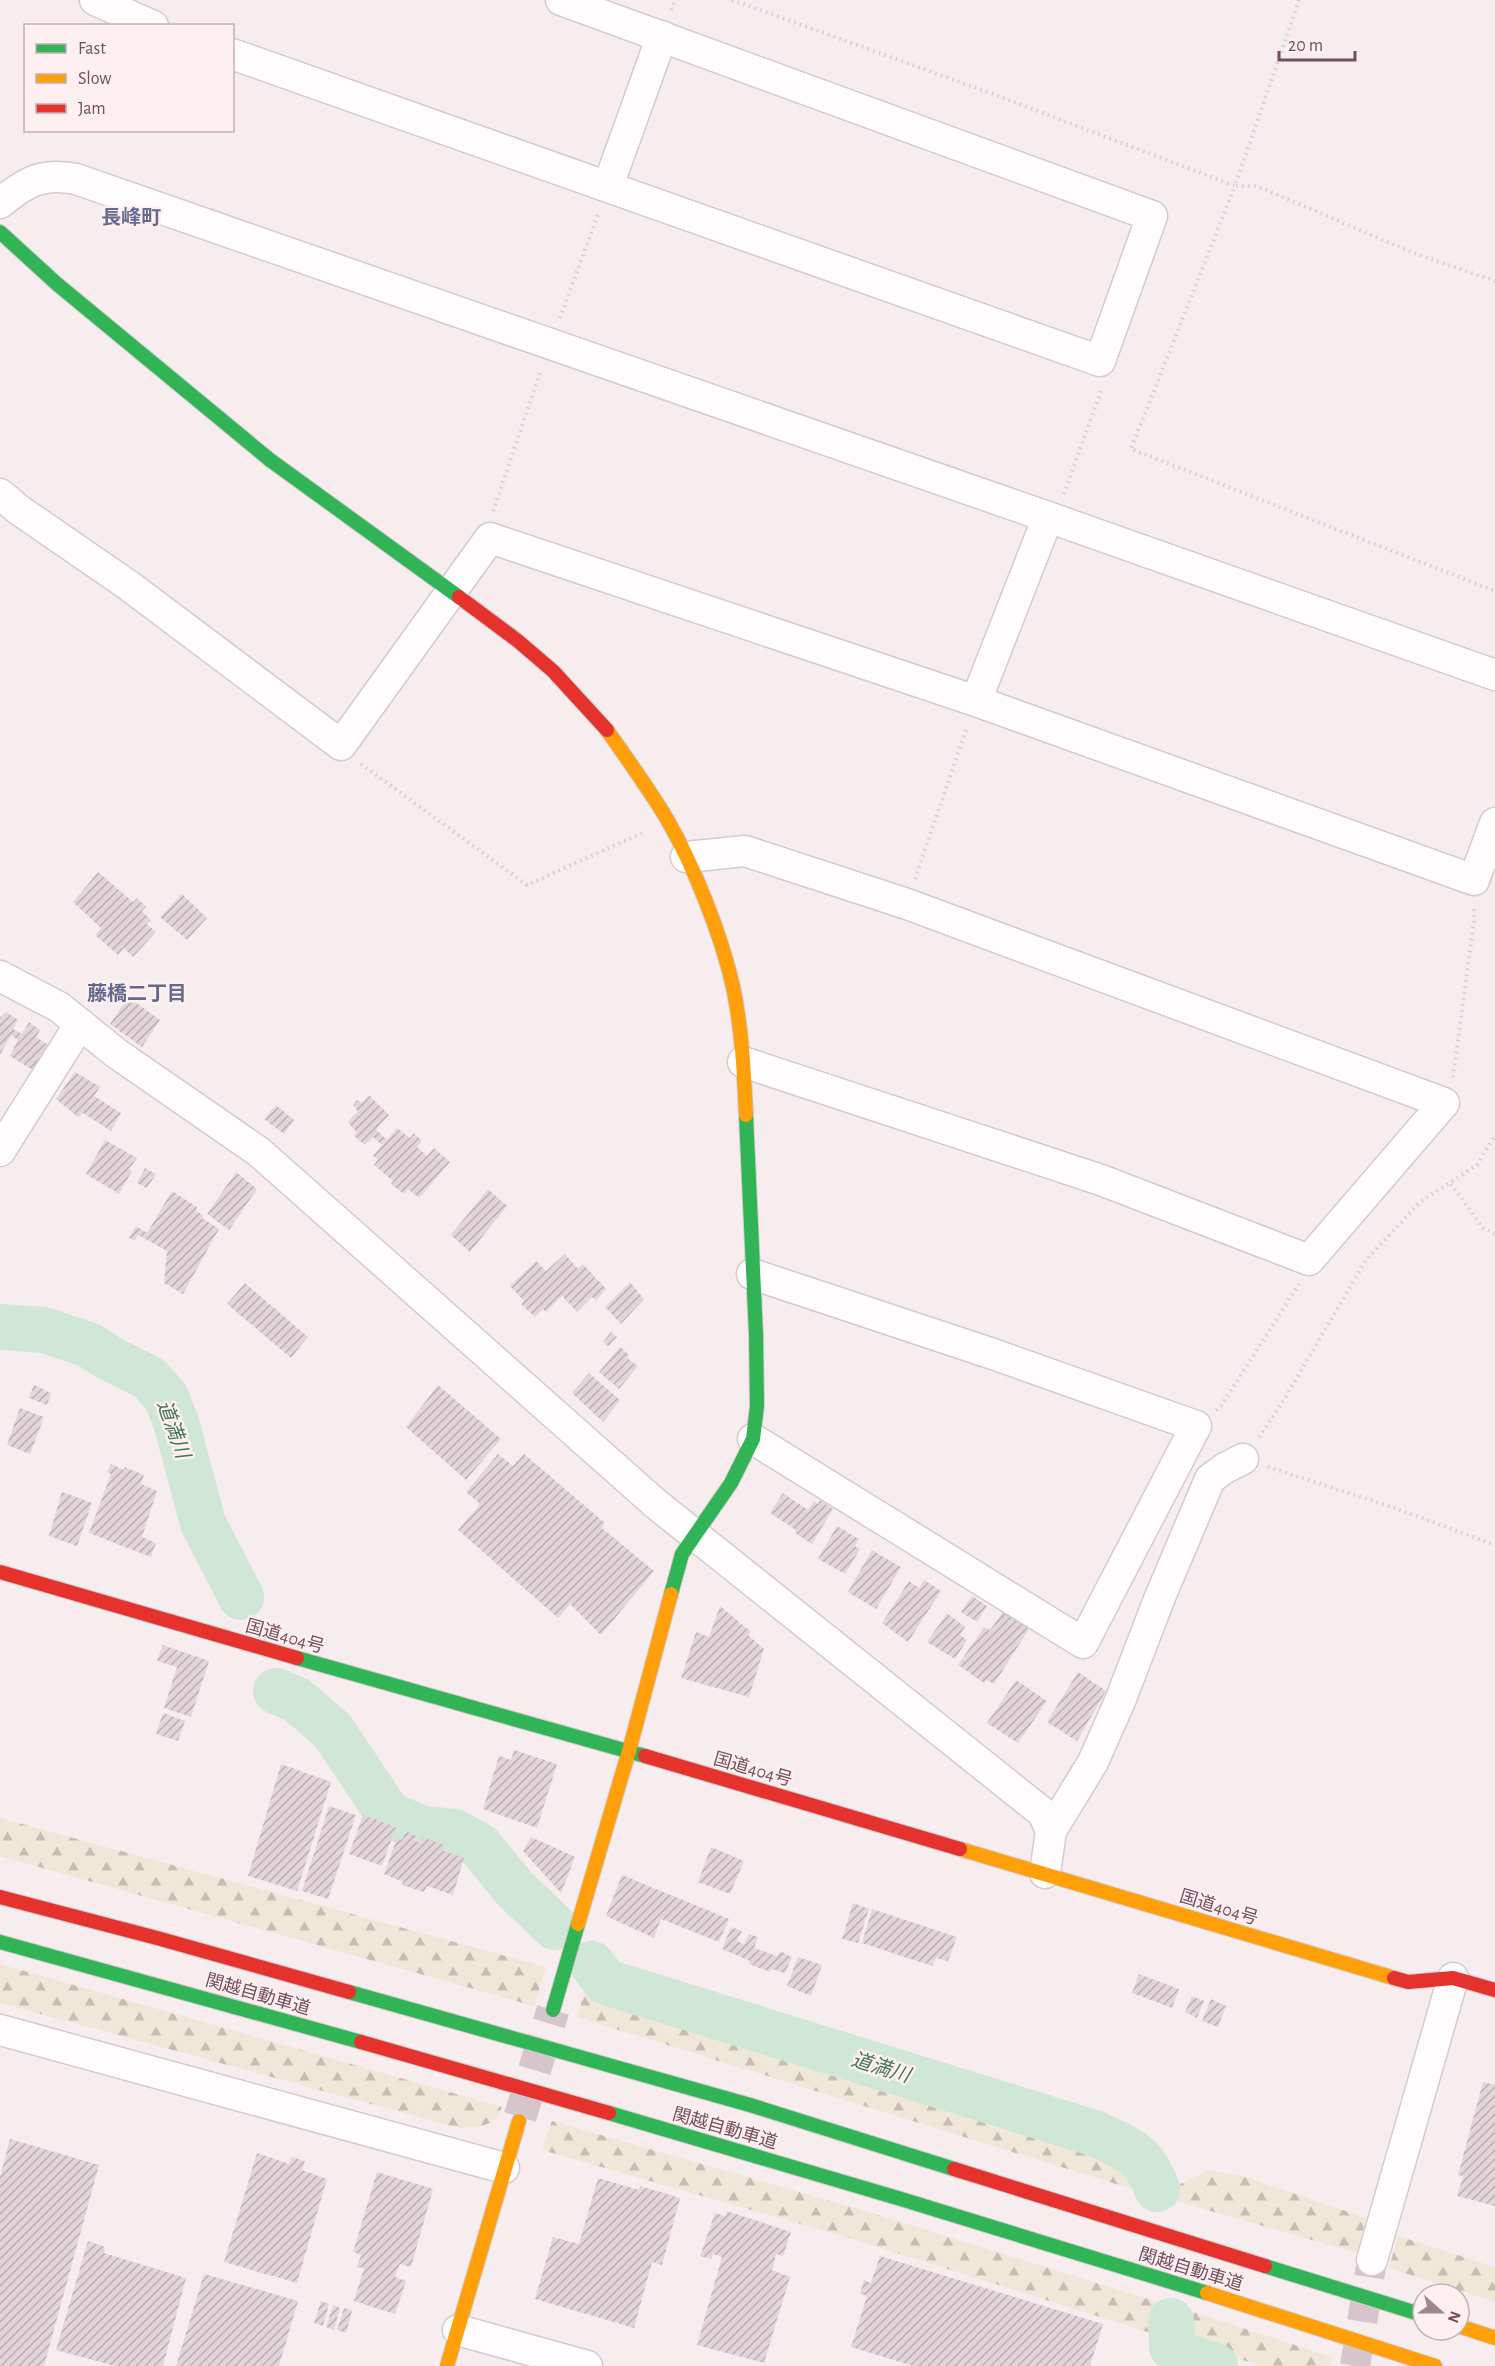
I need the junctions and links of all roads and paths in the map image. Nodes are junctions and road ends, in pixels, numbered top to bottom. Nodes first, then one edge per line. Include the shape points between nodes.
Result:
1 (95, 0) edge
2 (561, 0) edge
3 (1299, 0) edge
4 (149, 24) edge
5 (662, 36) junction
6 (234, 55) edge
7 (608, 186) junction
8 (0, 203) edge
9 (0, 232) edge
10 (1495, 281) edge
11 (1100, 362) junction
12 (0, 494) edge
13 (1048, 517) junction
14 (453, 592) junction
15 (1495, 675) edge
16 (976, 701) junction
17 (341, 745) junction
18 (668, 821) junction
19 (1495, 823) edge
20 (686, 857) junction
21 (1474, 880) junction
22 (907, 904) junction
23 (0, 976) edge
24 (80, 1024) junction
25 (743, 1062) junction
26 (1444, 1103) junction
27 (1495, 1135) edge
28 (0, 1151) edge
29 (1450, 1184) junction
30 (1495, 1234) edge
31 (1309, 1260) junction
32 (752, 1274) junction
33 (1196, 1426) junction
34 (753, 1439) junction
35 (1243, 1459) junction
36 (695, 1534) junction
37 (1495, 1545) edge
38 (0, 1572) edge
39 (629, 1751) junction
40 (1051, 1831) junction
41 (1045, 1873) junction
42 (0, 1897) edge
43 (0, 1942) edge
44 (1453, 1978) junction
45 (1495, 1990) edge
46 (553, 2010) tunnel mouth
47 (0, 2030) edge
48 (519, 2121) tunnel mouth
49 (504, 2168) junction
50 (1372, 2260) tunnel mouth
51 (1411, 2311) edge
52 (458, 2330) junction
53 (1471, 2330) edge
54 (1495, 2338) edge
55 (447, 2366) edge
56 (587, 2366) edge
57 (1435, 2366) edge

1 - 4 street
2 - 5 street
3 - 10 path via 1235,186 1257,186 1411,252
5 - 7 street
5 - 11 street via 1152,216
6 - 7 street
7 - 11 street
8 - 13 street via 38,177 76,179
9 - 14 main road via 270,460
11 - 13 path via 1105,381 1062,498
12 - 17 street
13 - 15 street
13 - 16 street
14 - 16 street via 490,538
14 - 17 street
14 - 18 main road via 518,641 582,701 607,730
16 - 21 street
16 - 22 path
17 - 18 path via 357,762 527,885
18 - 20 main road
19 - 21 street
20 - 22 street via 745,850
20 - 25 main road via 715,926 733,987
21 - 26 path via 1474,921 1455,1073
22 - 26 street
23 - 24 street via 59,1007
24 - 28 street
24 - 36 street via 258,1152 541,1404
25 - 31 street via 1101,1180
25 - 32 main road
26 - 31 street
27 - 29 path via 1477,1165
29 - 30 path via 1483,1228
29 - 35 path via 1420,1202 1366,1260 1279,1408
31 - 33 path via 1303,1278 1221,1406
32 - 33 street via 993,1353
32 - 34 main road via 757,1406
33 - 34 street via 1083,1643
34 - 36 main road via 731,1483
35 - 37 path
35 - 40 street via 1210,1479 1093,1762
36 - 39 main road via 682,1554
36 - 40 street via 1043,1813
38 - 39 main road, 国道404号
39 - 41 main road, 国道404号
39 - 46 main road
40 - 41 street
41 - 44 main road, 国道404号 via 1408,1982
42 - 51 main road, 関越自動車道 via 739,2102
43 - 57 main road, 関越自動車道 via 758,2156
44 - 45 main road, 国道404号
44 - 50 street
47 - 49 street
48 - 49 main road
49 - 52 main road
52 - 55 main road
52 - 56 street
53 - 54 main road

